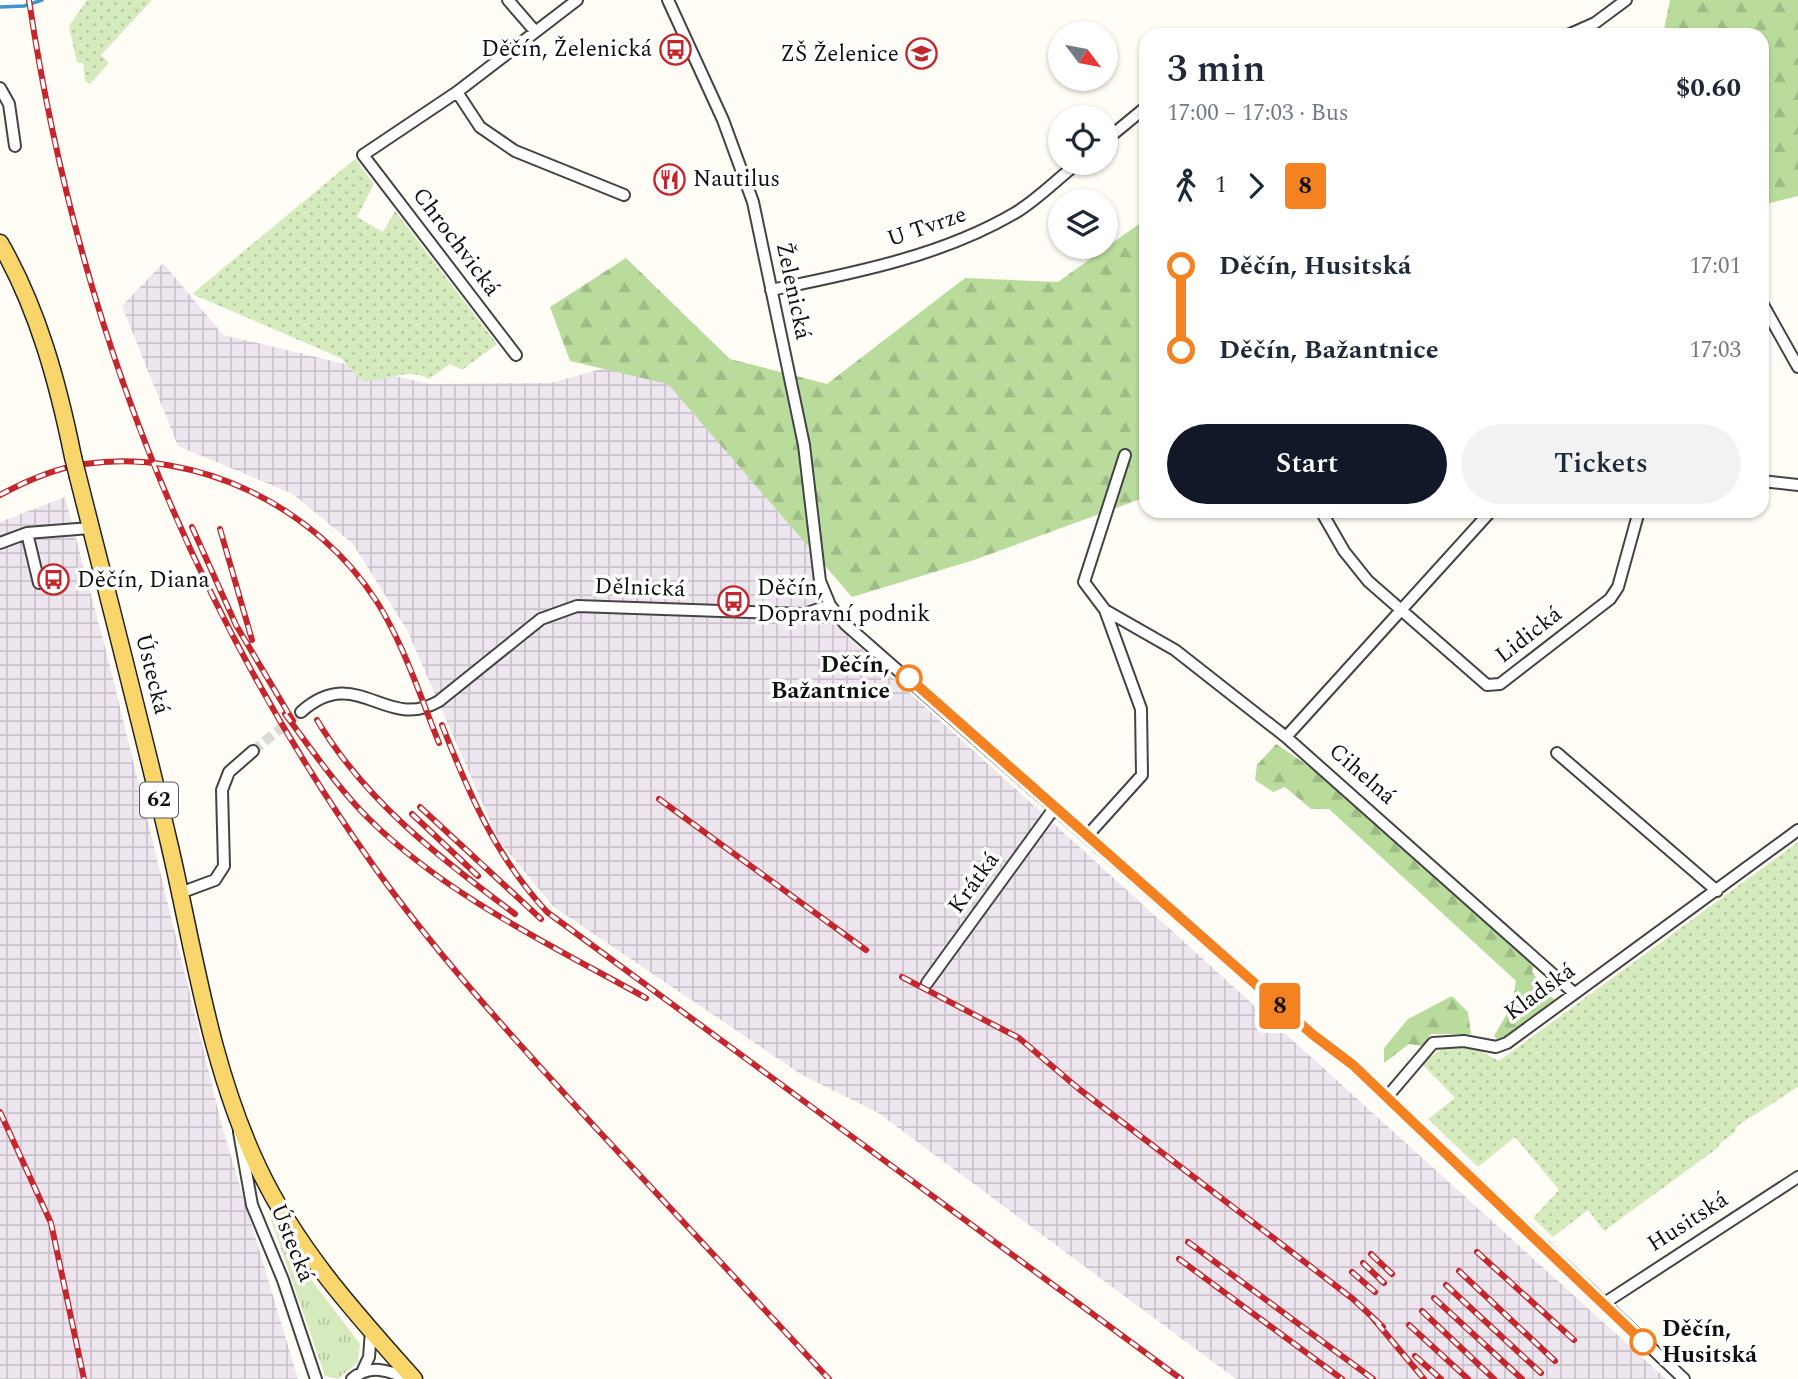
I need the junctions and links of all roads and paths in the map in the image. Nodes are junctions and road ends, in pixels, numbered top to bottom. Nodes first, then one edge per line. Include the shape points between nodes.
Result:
1 (508, 0) edge
2 (577, 0) edge
3 (668, 0) edge
4 (1626, 0) edge
5 (1584, 28) edge
6 (534, 30) junction
7 (0, 88) edge
8 (457, 92) junction
9 (1139, 113) edge
10 (1118, 130) edge
11 (15, 146) dead end
12 (1063, 175) edge
13 (624, 195) dead end
14 (0, 243) edge
15 (771, 290) junction
16 (1769, 315) edge
17 (516, 355) dead end
18 (1798, 367) edge
19 (1125, 455) dead end
20 (1769, 482) edge
21 (1798, 485) edge
22 (1325, 518) edge
23 (1485, 518) edge
24 (1637, 518) edge
25 (90, 528) junction
26 (27, 533) junction
27 (0, 543) edge
28 (39, 583) dead end
29 (830, 605) junction
30 (1105, 610) junction
31 (1400, 611) junction
32 (301, 712) tunnel mouth
33 (1286, 737) junction
34 (253, 751) tunnel mouth
35 (1557, 753) dead end
36 (1055, 807) junction
37 (1798, 830) edge
38 (1087, 836) junction
39 (1717, 891) junction
40 (180, 892) junction
41 (927, 983) dead end
42 (1574, 993) junction
43 (1387, 1097) junction
44 (239, 1122) junction
45 (1798, 1177) edge
46 (1603, 1304) junction
47 (371, 1331) junction
48 (363, 1370) junction
49 (316, 1379) edge
50 (352, 1379) edge
51 (408, 1379) edge
52 (414, 1379) edge
53 (1684, 1379) edge

1 - 6 street
2 - 6 street
3 - 15 street, Želenická via 723,120 753,202
4 - 5 street
6 - 8 street
7 - 11 street via 9,104
8 - 13 street via 480,127 515,151
8 - 17 street, Chrochvická via 363,155
9 - 10 street
12 - 15 street, U Tvrze via 1017,212 958,241 861,271
14 - 25 main road, Ústecká / 62, bridge via 51,364
15 - 29 street, Želenická via 804,445 820,581
16 - 18 street
19 - 30 street via 1084,582
20 - 21 street
22 - 31 street via 1368,581
23 - 31 street
24 - 31 street, Lidická via 1618,587 1610,599 1500,684 1487,685
25 - 26 street
25 - 40 main road, Ústecká / 62
26 - 27 street
26 - 28 street
29 - 32 street, Dělnická via 804,614 577,606 541,619 425,708 404,709 333,692
29 - 36 street via 845,624
30 - 33 street, Cihelná via 1175,650
30 - 38 street via 1141,709 1142,775
31 - 33 street
33 - 42 street, Cihelná
34 - 40 street via 229,772 222,790 224,866 215,880
35 - 39 street
36 - 38 street
36 - 41 street, Krátká
37 - 39 street, Kladská
38 - 43 street
39 - 42 street, Kladská
40 - 44 main road, Ústecká / 62 via 209,1029
42 - 43 street, Kladská via 1496,1047 1464,1041 1433,1043
43 - 46 street
44 - 47 main road, Ústecká / 62 via 257,1166 295,1234
44 - 49 street, Ústecká via 246,1185
45 - 46 street, Husitská
46 - 53 street
47 - 48 street
47 - 52 main road, Ústecká / 62
48 - 50 street
48 - 51 street

